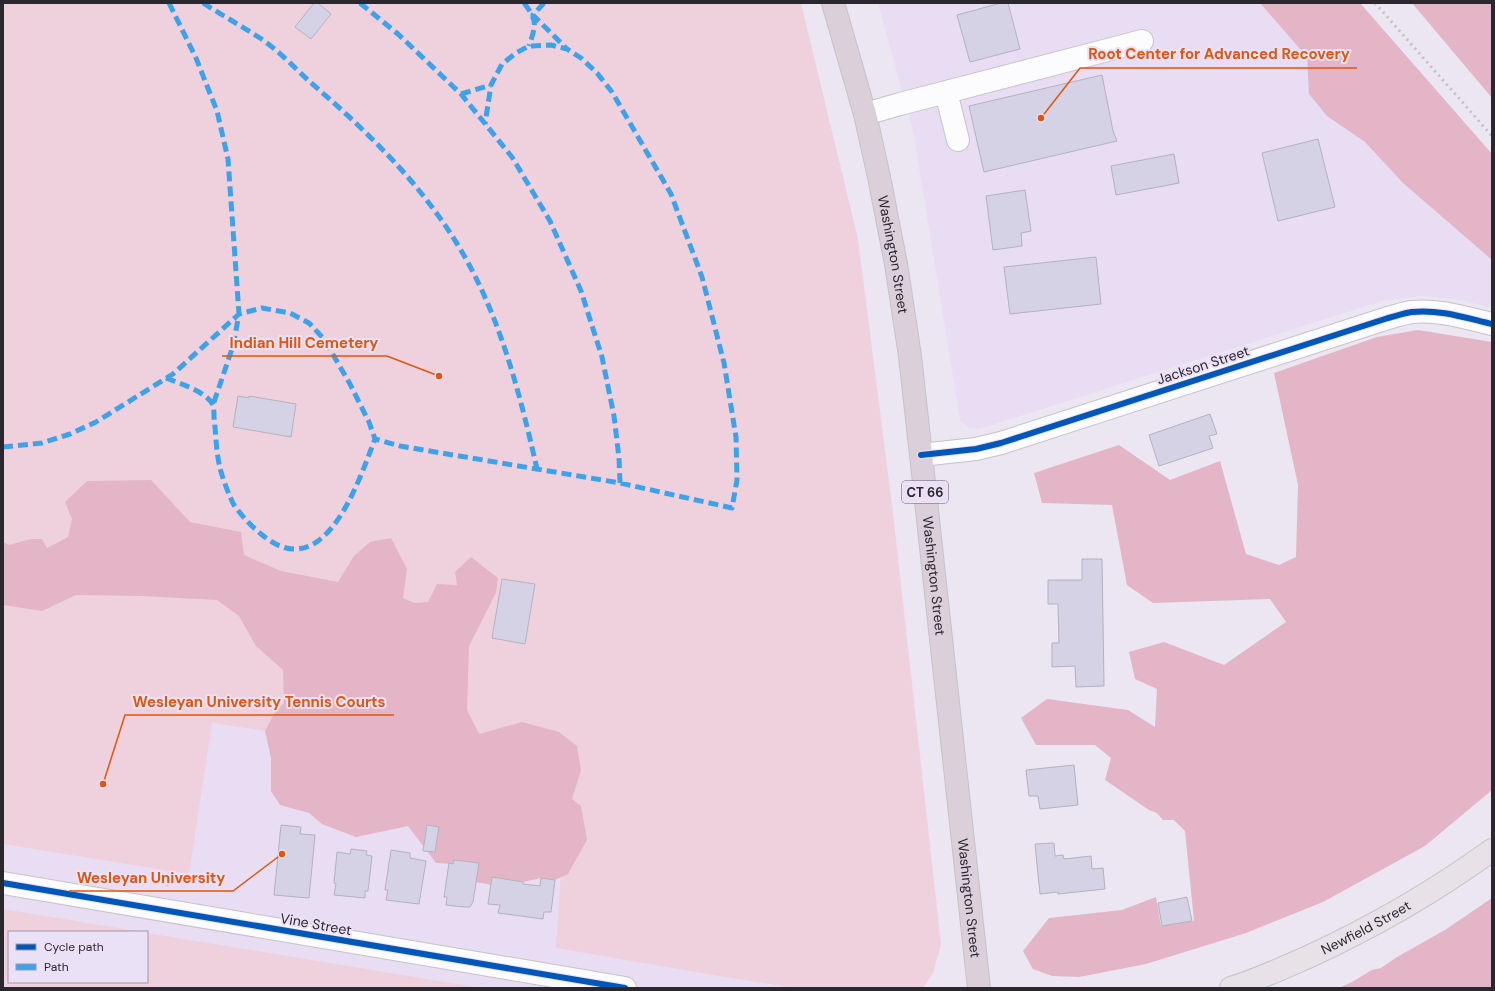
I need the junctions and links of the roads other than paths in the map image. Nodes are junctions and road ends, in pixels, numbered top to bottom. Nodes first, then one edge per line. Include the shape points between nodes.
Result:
1 (832, 3) edge
2 (1142, 41) dead end
3 (946, 92) junction
4 (865, 114) junction
5 (958, 140) dead end
6 (1492, 324) edge
7 (921, 455) junction
8 (1492, 850) edge
9 (3, 883) edge
10 (625, 988) edge
11 (979, 988) edge
12 (1232, 988) edge

1 - 4 highway, Washington Street / CT 66
2 - 3 street
3 - 4 street
3 - 5 street
4 - 7 highway, Washington Street / CT 66 via 896,264
6 - 7 street, Jackson Street via 1447,314 1412,312 1001,443 976,449
7 - 11 highway, Washington Street / CT 66
8 - 12 main road, Newfield Street via 1435,889 1340,942
9 - 10 street, Vine Street

